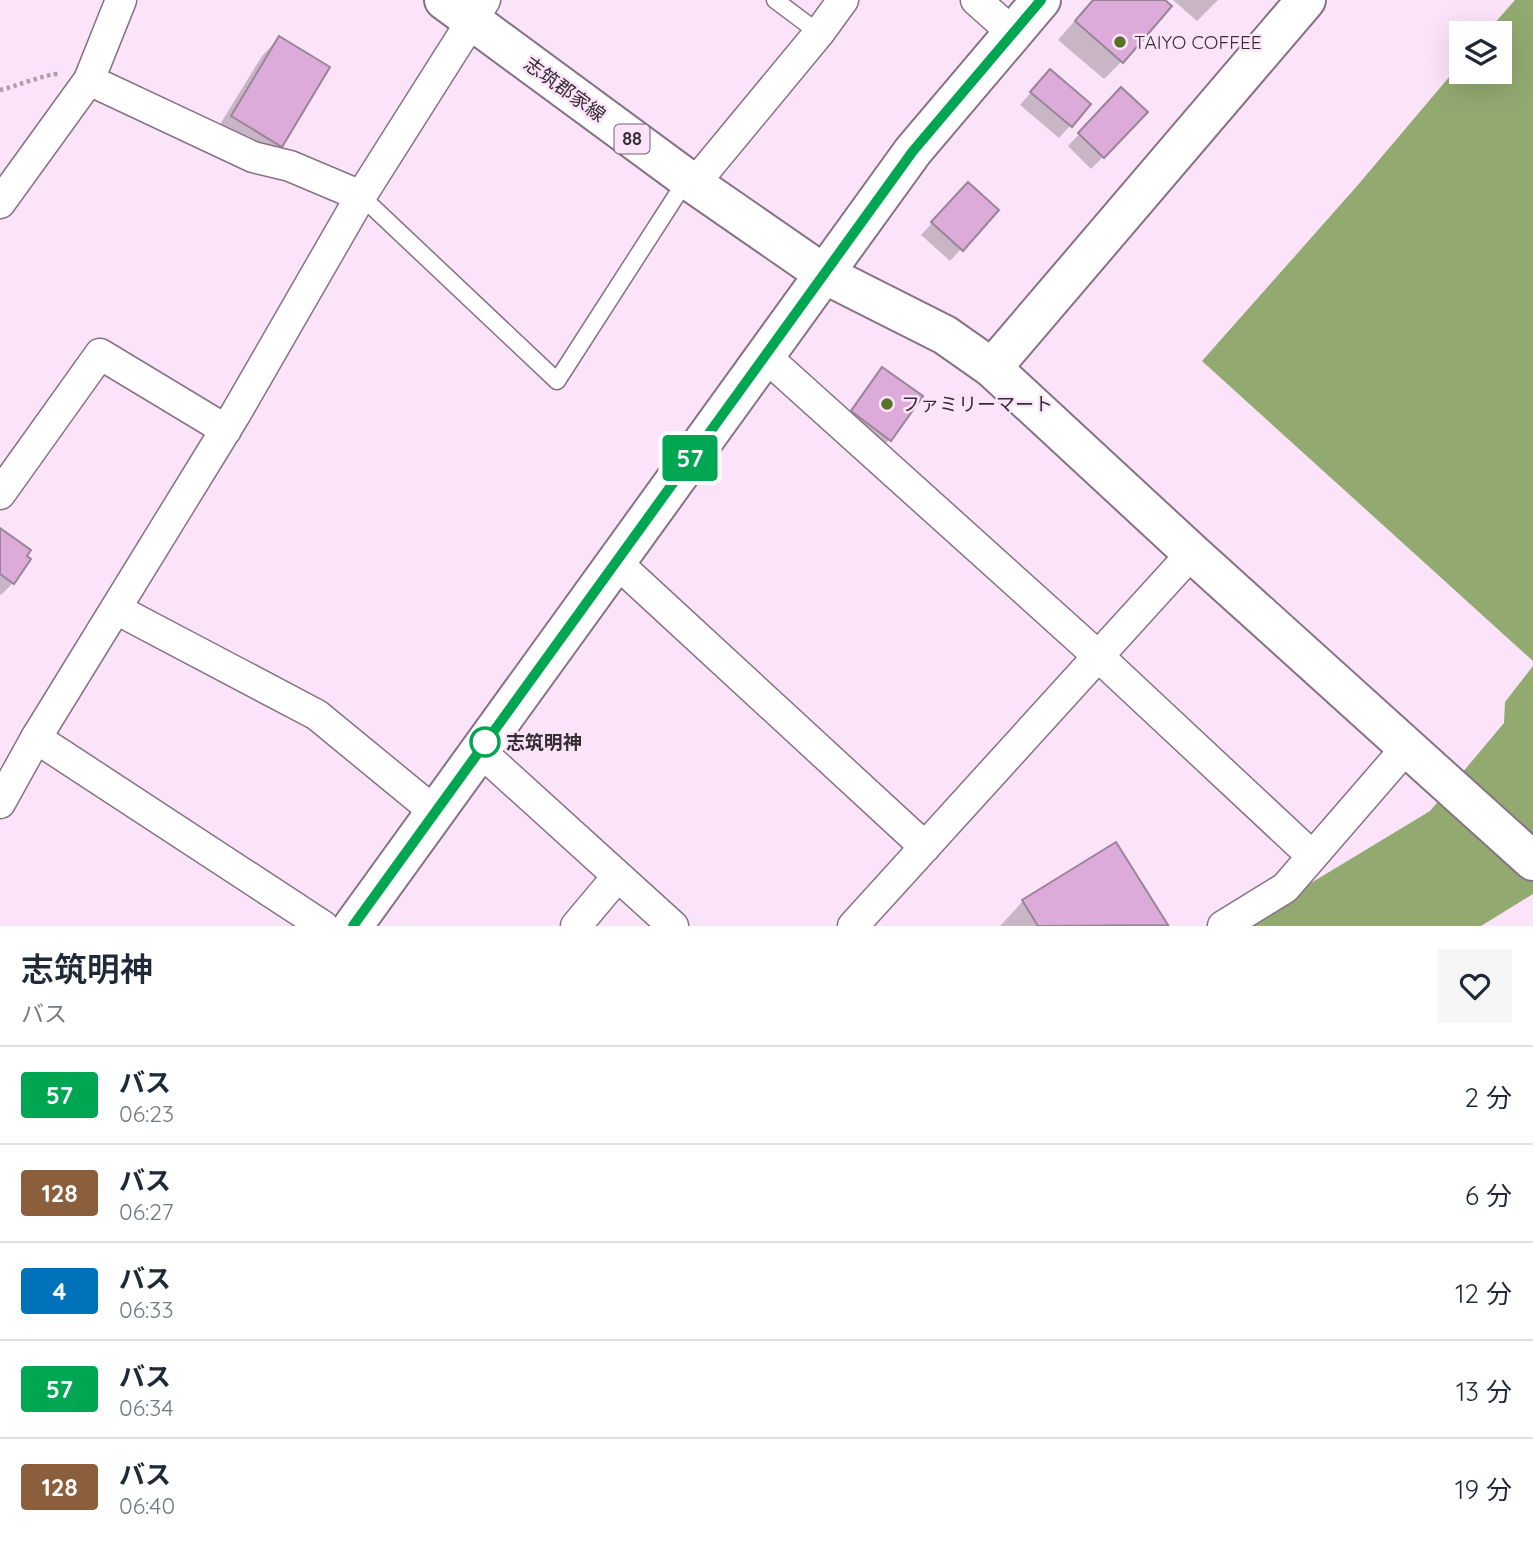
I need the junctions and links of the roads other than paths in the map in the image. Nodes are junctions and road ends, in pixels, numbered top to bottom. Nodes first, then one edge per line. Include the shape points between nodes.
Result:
1 (121, 0) edge
2 (775, 0) edge
3 (843, 0) edge
4 (976, 0) edge
5 (1041, 0) edge
6 (1306, 0) edge
7 (466, 7) edge
8 (819, 33) junction
9 (1013, 33) junction
10 (89, 80) junction
11 (691, 181) junction
12 (361, 196) junction
13 (0, 203) edge
14 (824, 274) junction
15 (764, 355) junction
16 (992, 368) junction
17 (226, 430) junction
18 (0, 494) edge
19 (1192, 554) junction
20 (616, 562) junction
21 (116, 609) junction
22 (1098, 656) junction
23 (36, 738) junction
24 (479, 750) junction
25 (1410, 750) junction
26 (0, 803) edge
27 (435, 812) junction
28 (925, 847) junction
29 (1311, 855) junction
30 (1533, 861) edge
31 (617, 877) junction
32 (323, 926) edge
33 (353, 926) edge
34 (576, 926) edge
35 (673, 926) edge
36 (853, 926) edge
37 (1223, 926) edge

1 - 10 street
2 - 8 lane
3 - 8 street
4 - 9 street
5 - 9 main road
6 - 16 main road
7 - 11 main road, 志筑郡家線 / 88
7 - 12 street
8 - 11 street
9 - 14 main road via 913,151
10 - 12 street via 253,157 290,166
10 - 13 street
11 - 12 lane via 557,381
11 - 14 main road, 志筑郡家線 / 88
12 - 17 street
14 - 15 main road
14 - 16 main road, 志筑郡家線 via 945,335
15 - 20 main road
15 - 22 street
16 - 19 main road, 志筑郡家線
17 - 18 street via 100,354
17 - 21 street
19 - 22 street
19 - 25 main road, 志筑郡家線
20 - 24 main road
20 - 28 street
21 - 23 street
21 - 27 street via 317,715
22 - 28 street
22 - 29 street
23 - 26 street
23 - 32 street
24 - 27 main road
24 - 31 street
25 - 29 street
25 - 30 main road, 志筑郡家線
27 - 33 main road
28 - 36 street
29 - 37 street via 1285,888
31 - 34 street
31 - 35 street

